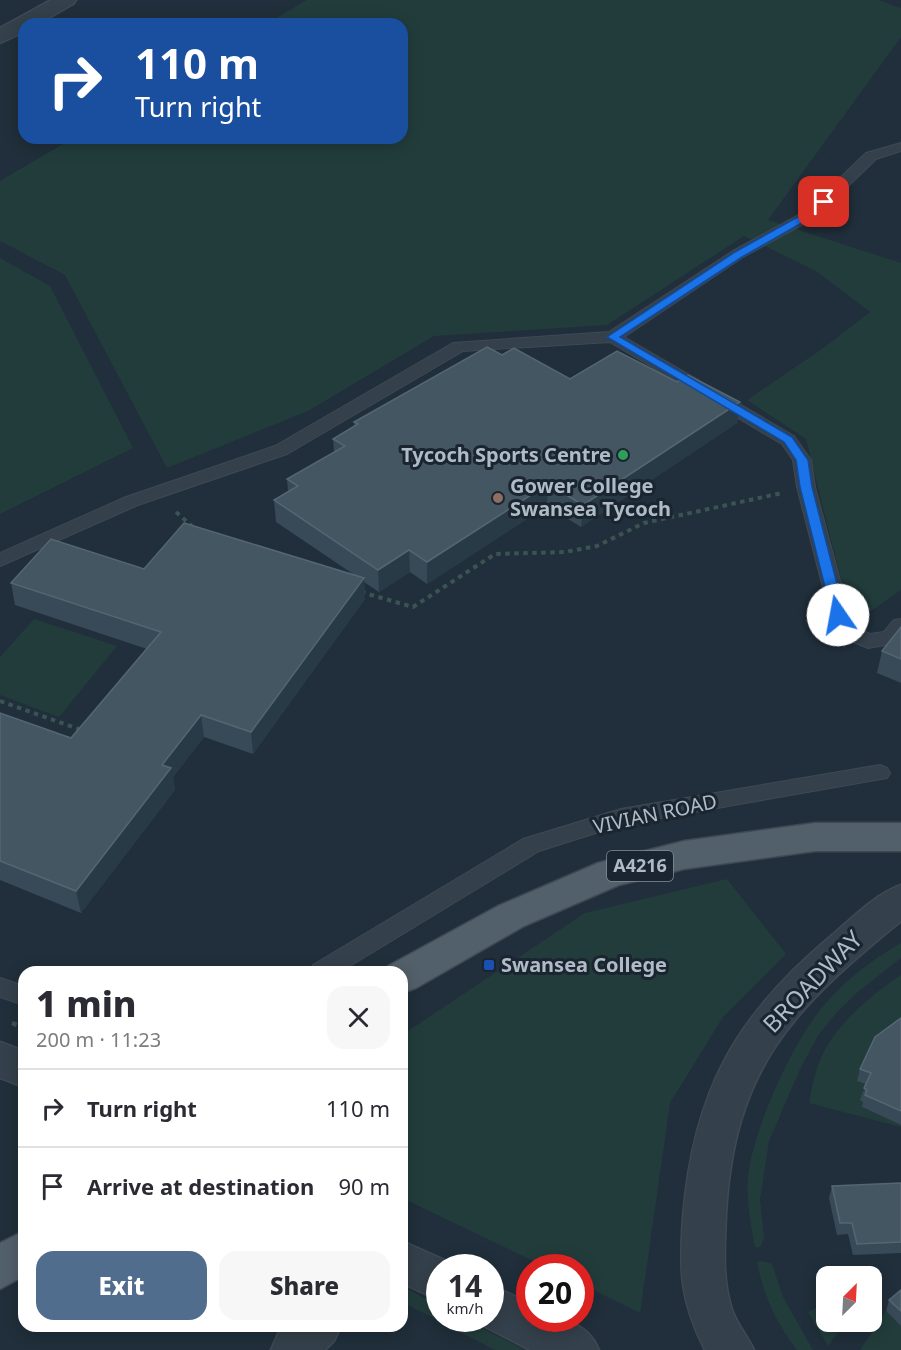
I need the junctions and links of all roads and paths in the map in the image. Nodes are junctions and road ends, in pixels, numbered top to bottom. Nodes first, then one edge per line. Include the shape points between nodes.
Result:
1 (66, 0) edge
2 (34, 18) edge
3 (18, 27) edge
4 (0, 37) edge
5 (899, 147) dead end
6 (613, 337) junction
7 (806, 487) junction
8 (154, 494) junction
9 (200, 533) edge
10 (0, 560) edge
11 (350, 589) edge
12 (901, 625) edge
13 (0, 701) edge
14 (90, 734) edge
15 (880, 773) dead end
16 (901, 822) edge
17 (815, 837) junction
18 (901, 837) edge
19 (901, 900) edge
20 (901, 917) edge
21 (859, 934) junction
22 (331, 966) edge
23 (408, 974) edge
24 (0, 987) edge
25 (18, 994) edge
26 (0, 1059) edge
27 (18, 1067) edge
28 (18, 1255) edge
29 (408, 1264) edge
30 (0, 1268) edge
31 (426, 1273) edge
32 (504, 1313) edge
33 (312, 1332) edge
34 (294, 1350) edge
35 (576, 1350) edge
36 (731, 1350) edge

1 - 2 street
3 - 4 street
5 - 6 lane via 871,156 811,214 738,254
6 - 7 lane via 788,440 802,460
6 - 8 lane via 459,346 281,450
7 - 11 path via 644,523 597,546 565,552 495,554 413,607
7 - 12 lane via 843,630 868,641 890,638
8 - 9 path
8 - 10 lane
13 - 14 path
15 - 22 lane, VIVIAN ROAD via 621,817 531,845
16 - 17 main road, A4216
17 - 18 main road, A4216
17 - 23 main road, A4216 via 684,855 611,873 511,916
19 - 21 street, BROADWAY
20 - 21 street
21 - 36 street, BROADWAY via 798,991 754,1045 732,1087 717,1132 708,1168 701,1270 714,1324
24 - 25 lane
26 - 27 street
28 - 30 main road
29 - 31 street
32 - 35 street
33 - 34 street

